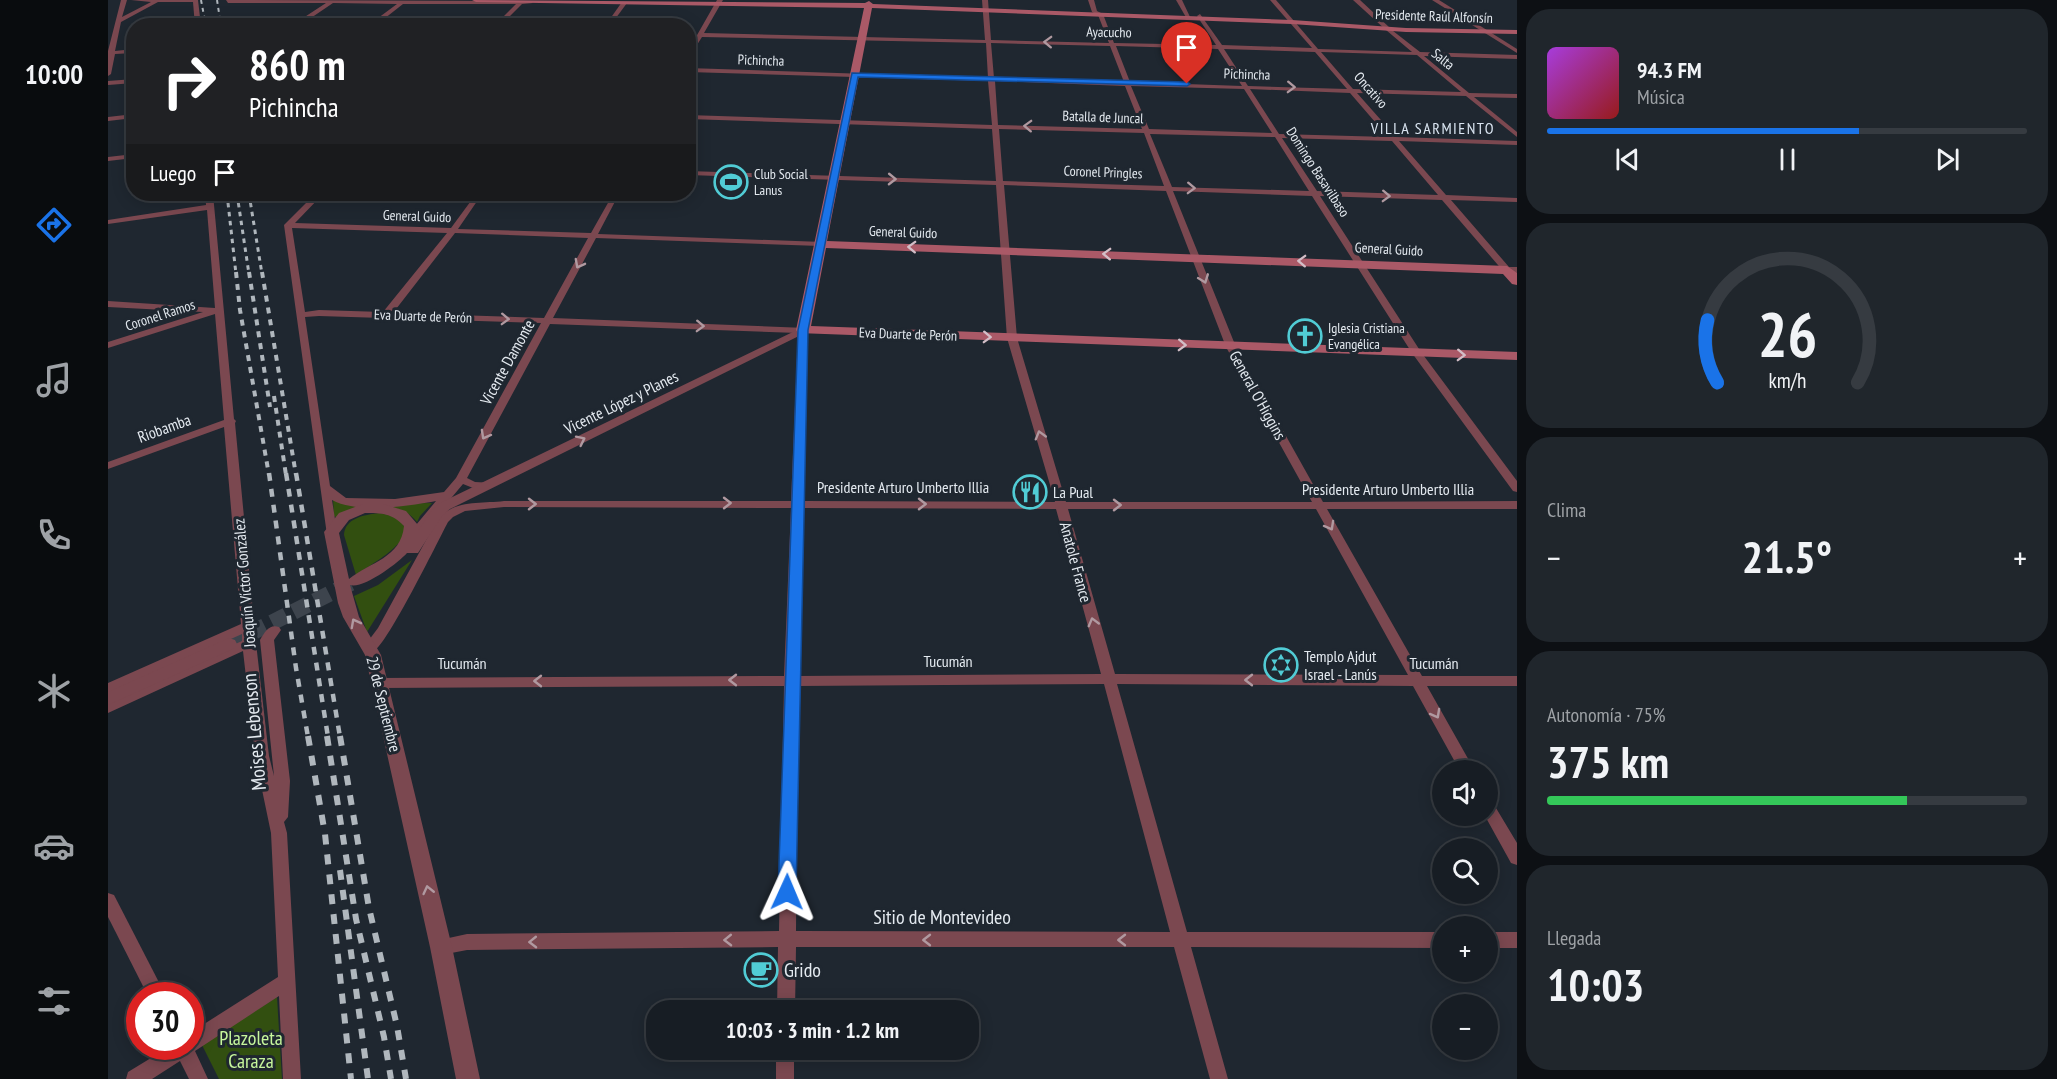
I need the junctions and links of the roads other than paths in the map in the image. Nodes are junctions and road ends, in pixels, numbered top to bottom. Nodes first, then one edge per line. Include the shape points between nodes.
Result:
1 (124, 0) edge
2 (134, 0) edge
3 (157, 0) edge
4 (195, 0) edge
5 (229, 0) edge
6 (476, 0) edge
7 (545, 0) edge
8 (585, 0) edge
9 (608, 0) edge
10 (1091, 0) edge
11 (1179, 0) edge
12 (1273, 0) edge
13 (1356, 0) edge
14 (1435, 0) edge
15 (333, 1) edge
16 (625, 1) edge
17 (402, 2) junction
18 (524, 2) edge
19 (596, 2) junction
20 (719, 2) edge
21 (780, 2) edge
22 (870, 3) edge
23 (985, 6) edge
24 (1098, 13) junction
25 (1188, 17) junction
26 (1201, 17) junction
27 (197, 18) edge
28 (308, 18) edge
29 (381, 18) edge
30 (505, 18) edge
31 (613, 18) edge
32 (1291, 21) junction
33 (117, 22) junction
34 (108, 26) edge
35 (1386, 28) junction
36 (1485, 30) junction
37 (1517, 31) edge
38 (701, 35) junction
39 (863, 37) junction
40 (696, 40) edge
41 (988, 41) junction
42 (1111, 44) junction
43 (1218, 47) junction
44 (1317, 51) junction
45 (1517, 51) edge
46 (126, 52) edge
47 (110, 53) edge
48 (1418, 54) junction
49 (1517, 57) edge
50 (696, 70) edge
51 (108, 74) edge
52 (855, 75) junction
53 (991, 78) junction
54 (126, 82) edge
55 (1127, 82) junction
56 (108, 83) edge
57 (1247, 86) junction
58 (1351, 90) junction
59 (1467, 94) junction
60 (1517, 96) edge
61 (126, 117) edge
62 (696, 117) edge
63 (108, 119) edge
64 (846, 120) junction
65 (994, 125) junction
66 (1145, 130) junction
67 (1275, 134) junction
68 (1517, 135) edge
69 (1393, 139) junction
70 (1517, 143) edge
71 (126, 157) edge
72 (108, 159) edge
73 (696, 173) edge
74 (833, 177) junction
75 (999, 182) junction
76 (1168, 188) junction
77 (1313, 193) junction
78 (1447, 198) junction
79 (1517, 200) edge
80 (210, 201) edge
81 (312, 201) edge
82 (474, 201) edge
83 (612, 201) edge
84 (210, 207) junction
85 (108, 222) edge
86 (288, 225) junction
87 (452, 232) junction
88 (594, 237) junction
89 (820, 244) junction
90 (1005, 250) junction
91 (1196, 257) junction
92 (1360, 263) junction
93 (1512, 270) edge
94 (1517, 281) edge
95 (108, 304) edge
96 (219, 310) junction
97 (300, 315) junction
98 (386, 315) junction
99 (549, 320) junction
100 (803, 330) junction
101 (1012, 338) junction
102 (108, 345) edge
103 (1231, 347) junction
104 (1417, 353) junction
105 (1517, 356) edge
106 (231, 421) junction
107 (108, 466) edge
108 (461, 479) junction
109 (489, 485) junction
110 (325, 487) junction
111 (1517, 489) edge
112 (452, 502) junction
113 (797, 503) junction
114 (1061, 504) junction
115 (1517, 505) edge
116 (1319, 506) junction
117 (331, 532) junction
118 (412, 537) junction
119 (247, 626) junction
120 (274, 630) dead end
121 (249, 643) junction
122 (229, 644) tunnel mouth
123 (370, 648) junction
124 (1108, 679) junction
125 (791, 680) junction
126 (1418, 681) junction
127 (1517, 681) edge
128 (379, 683) junction
129 (108, 689) edge
130 (108, 699) edge
131 (108, 708) edge
132 (1462, 760) edge
133 (1498, 825) edge
134 (279, 833) junction
135 (1517, 858) edge
136 (108, 900) edge
137 (786, 939) junction
138 (1181, 940) junction
139 (1432, 940) edge
140 (1498, 940) edge
141 (1517, 940) edge
142 (441, 947) junction
143 (288, 980) junction
144 (150, 982) edge
145 (786, 1000) edge
146 (204, 1035) edge
147 (165, 1060) edge
148 (191, 1060) edge
149 (785, 1060) edge
150 (135, 1079) edge
151 (199, 1079) edge
152 (292, 1079) edge
153 (468, 1079) edge
154 (785, 1079) edge
155 (1219, 1079) edge

1 - 33 street
2 - 3 street
3 - 4 street
3 - 33 street
4 - 27 street
5 - 15 street
6 - 18 main road
7 - 8 main road, Presidente Raúl Alfonsín
7 - 18 main road, Presidente Raúl Alfonsín
7 - 19 main road, Presidente Raúl Alfonsín
9 - 16 main road, Presidente Raúl Alfonsín
10 - 24 street, General O'Higgins
11 - 25 street
12 - 32 street, Oncativo
13 - 35 street, Salta
14 - 36 street
15 - 17 street
15 - 28 street
16 - 19 main road, Presidente Raúl Alfonsín
16 - 20 main road, Presidente Raúl Alfonsín
16 - 31 street
17 - 18 street
17 - 29 street
18 - 19 street, Presidente Raúl Alfonsín
18 - 30 street
20 - 21 main road, Presidente Raúl Alfonsín
20 - 38 street
21 - 22 main road, Presidente Raúl Alfonsín
22 - 23 main road, Presidente Raúl Alfonsín
22 - 39 main road
23 - 24 main road, Presidente Raúl Alfonsín
23 - 41 street, Anatole France
24 - 25 main road, Presidente Raúl Alfonsín
24 - 42 street, General O'Higgins
25 - 26 main road, Presidente Raúl Alfonsín
26 - 32 main road, Presidente Raúl Alfonsín
26 - 43 street, Domingo Basavilbaso
32 - 35 main road, Presidente Raúl Alfonsín
32 - 44 street, Oncativo
33 - 34 street
33 - 47 street
35 - 36 main road, Presidente Raúl Alfonsín
35 - 48 street, Salta
36 - 37 main road, Presidente Raúl Alfonsín
36 - 45 street
38 - 39 street, Ayacucho
38 - 40 street
39 - 41 street, Ayacucho
39 - 52 main road
42 -> 41 street, Ayacucho
41 - 53 street, Anatole France
42 - 43 street, Ayacucho
42 - 55 street, General O'Higgins
43 - 44 street, Ayacucho
43 - 57 street, Domingo Basavilbaso
44 - 48 street, Ayacucho
44 - 58 street, Oncativo
46 - 47 street
47 - 51 street
48 - 49 street, Ayacucho
48 - 59 street, Salta
50 - 52 street, Pichincha
52 - 53 street, Pichincha
52 - 64 main road
53 - 55 street, Pichincha
53 - 65 street, Anatole France
54 - 56 street
55 - 57 street, Pichincha
55 - 66 street, General O'Higgins
57 -> 58 street, Pichincha
57 - 67 street, Domingo Basavilbaso
58 - 59 street, Pichincha
58 - 69 street, Oncativo
59 - 60 street, Pichincha
59 - 68 street, Salta
61 - 63 street
62 - 64 street, Batalla de Juncal
64 - 65 street, Batalla de Juncal
64 - 74 main road
66 -> 65 street, Batalla de Juncal
65 - 75 street, Anatole France
66 - 67 street, Batalla de Juncal
66 - 76 street, General O'Higgins
67 - 69 street, Batalla de Juncal
67 - 77 street, Domingo Basavilbaso
69 - 70 street, Batalla de Juncal
69 - 78 street, Oncativo
71 - 72 street
73 - 74 street, Coronel Pringles
74 -> 75 street, Coronel Pringles
74 - 89 main road
75 - 76 street, Coronel Pringles
75 - 90 street, Anatole France
76 -> 77 street, Coronel Pringles
76 - 91 street, General O'Higgins
77 -> 78 street, Coronel Pringles
77 - 92 street, Domingo Basavilbaso
78 - 79 street, Coronel Pringles
78 - 93 street, Oncativo
80 - 84 street, Joaquín Víctor González
81 - 86 street
82 - 87 street
83 - 88 street, Vicente Damonte
84 - 85 street
84 - 96 street, Joaquín Víctor González
86 - 87 street, General Guido
86 - 97 street, 29 de Septiembre
87 - 88 street, General Guido
87 - 98 street
88 - 89 street, General Guido
88 -> 99 street, Vicente Damonte
90 -> 89 main road, General Guido
89 - 100 main road
91 -> 90 main road, General Guido
90 - 101 street, Anatole France
92 -> 91 main road, General Guido
91 -> 103 street, General O'Higgins
92 - 93 main road, General Guido
92 - 104 street, Domingo Basavilbaso
93 - 94 main road, Oncativo
95 - 96 street
96 - 102 street, Coronel Ramos
96 - 106 street, Joaquín Víctor González
97 - 98 street, Eva Duarte de Perón
97 - 110 street, 29 de Septiembre
98 -> 99 street, Eva Duarte de Perón
99 -> 100 street, Eva Duarte de Perón
99 -> 108 street, Vicente Damonte
100 -> 101 main road, Eva Duarte de Perón
109 -> 100 street, Vicente López y Planes
100 - 113 street
101 -> 103 main road, Eva Duarte de Perón
114 -> 101 street, Anatole France
103 - 104 main road, Eva Duarte de Perón
103 - 116 street, General O'Higgins
104 -> 105 main road, Eva Duarte de Perón
104 - 111 street, Domingo Basavilbaso
106 - 107 street, Riobamba
106 - 119 street, Joaquín Víctor González
108 - 109 street via 473,485
108 - 112 street, Vicente Damonte
109 - 112 street, Vicente López y Planes
110 - 112 street, Presidente Arturo Umberto Illia via 339,499 356,502
110 - 117 street, 29 de Septiembre
112 -> 113 street, Presidente Arturo Umberto Illia via 466,507
112 - 118 street, Vicente Damonte
112 - 118 street via 437,513 411,553 394,568 359,584 393,560
112 - 123 street, Vicente Damonte
113 -> 114 street, Presidente Arturo Umberto Illia
113 - 125 street
114 -> 116 street, Presidente Arturo Umberto Illia
124 -> 114 street, Anatole France
115 - 116 street, Presidente Arturo Umberto Illia
116 -> 126 street, General O'Higgins
117 - 118 street via 338,521 350,514 385,508 406,517 414,530
123 -> 117 street, 29 de Septiembre via 346,603
119 - 121 street, Joaquín Víctor González
119 - 129 street
120 - 134 street, Moises Lebenson via 267,640 282,781
121 - 131 street
121 - 134 street, Joaquín Víctor González via 262,756
122 - 130 street
123 - 128 street, 29 de Septiembre
124 - 125 street, Tucumán
126 -> 124 street, Tucumán
124 - 138 street, Anatole France
125 -> 128 street, Tucumán
125 - 137 street
126 - 127 street, Tucumán
126 -> 132 street, General O'Higgins
142 -> 128 street, 29 de Septiembre
133 - 135 street
134 - 143 street, Joaquín Víctor González
136 - 144 street
138 -> 137 street, Sitio de Montevideo
137 -> 142 street, Sitio de Montevideo via 467,942
137 - 145 street
138 - 139 street, Sitio de Montevideo
138 - 155 street, Anatole France
140 - 141 street
142 - 153 street, 29 de Septiembre
143 - 146 street
143 - 152 street, Joaquín Víctor González
147 - 150 street
148 - 151 street
149 - 154 street

